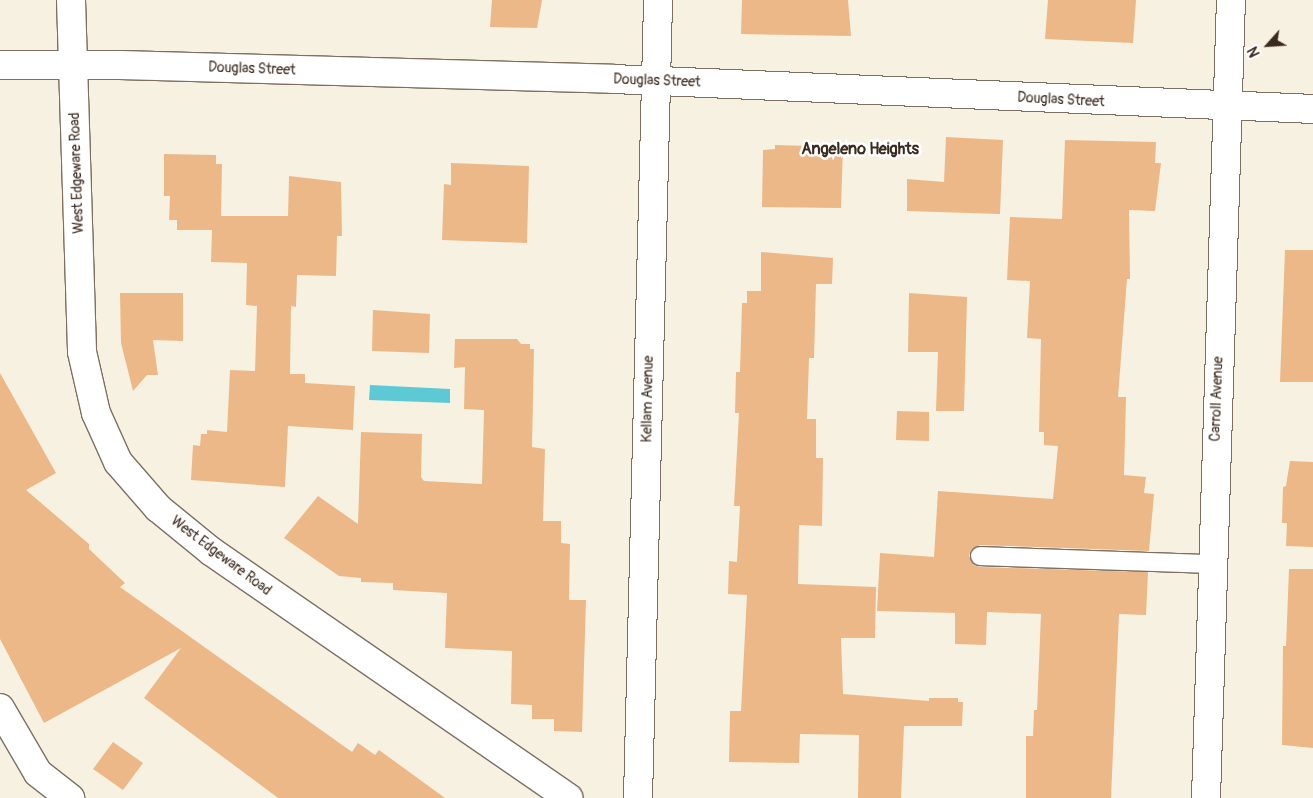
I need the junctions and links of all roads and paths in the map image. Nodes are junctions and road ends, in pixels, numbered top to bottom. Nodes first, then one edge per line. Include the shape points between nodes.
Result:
1 (71, 0) edge
2 (658, 0) edge
3 (1231, 0) edge
4 (0, 65) edge
5 (74, 65) junction
6 (655, 80) junction
7 (1228, 108) junction
8 (1313, 109) edge
9 (980, 556) dead end
10 (1211, 564) junction
11 (0, 708) edge
12 (70, 798) edge
13 (568, 798) edge
14 (638, 798) edge
15 (1206, 798) edge

1 - 5 street, West Edgeware Road
2 - 6 street, Kellam Avenue
3 - 7 street, Carroll Avenue
4 - 5 street, Douglas Street
5 - 6 street, Douglas Street
5 - 13 street, West Edgeware Road via 82,352 96,413 118,462 158,508 212,552
6 - 7 street, Douglas Street
6 - 14 street, Kellam Avenue
7 - 8 street, Douglas Street
7 - 10 street, Carroll Avenue
9 - 10 lane
10 - 15 street, Carroll Avenue
11 - 12 street via 38,773

